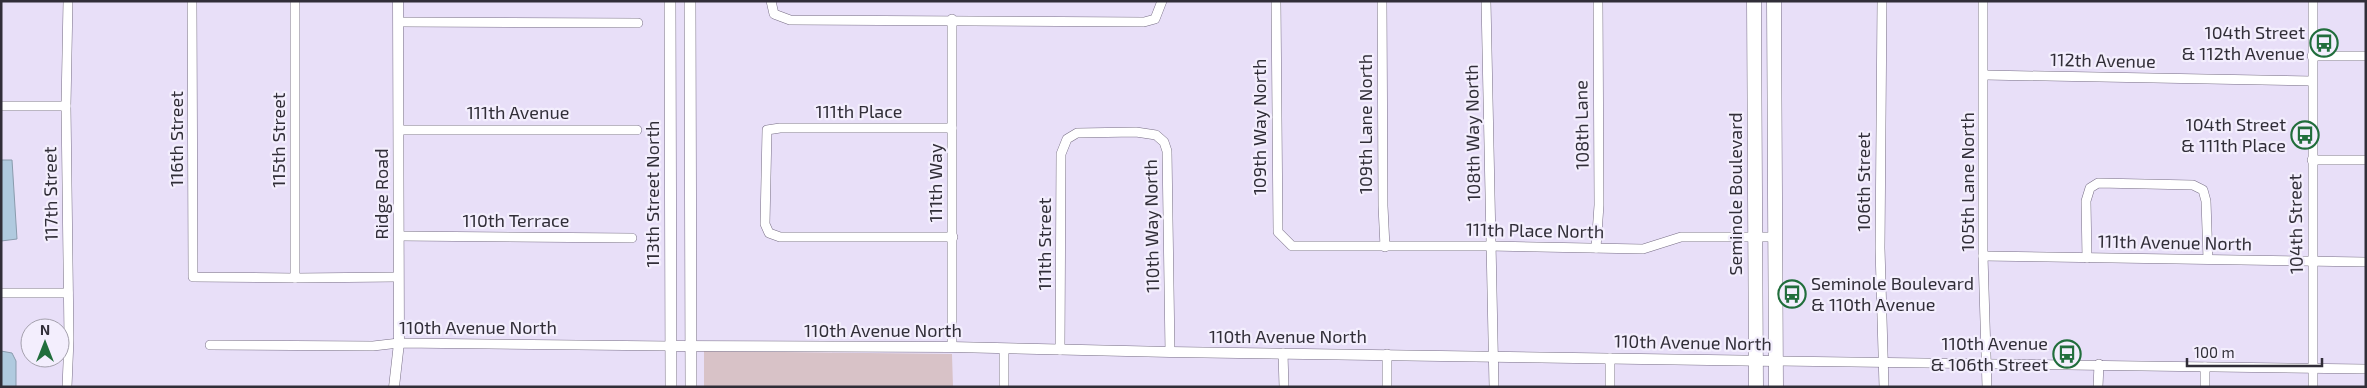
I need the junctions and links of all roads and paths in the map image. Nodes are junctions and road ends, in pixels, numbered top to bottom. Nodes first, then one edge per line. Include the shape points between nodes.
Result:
1 (68, 1) edge
2 (192, 1) edge
3 (295, 1) edge
4 (398, 1) edge
5 (670, 1) edge
6 (690, 1) edge
7 (771, 1) edge
8 (1162, 1) edge
9 (1276, 1) edge
10 (1382, 1) edge
11 (1486, 1) edge
12 (1598, 1) edge
13 (1754, 1) edge
14 (1774, 1) edge
15 (1882, 1) edge
16 (1983, 1) edge
17 (2313, 1) edge
18 (952, 20) junction
19 (399, 22) junction
20 (638, 23) dead end
21 (2312, 56) junction
22 (2366, 56) edge
23 (1985, 75) junction
24 (2312, 81) junction
25 (1, 106) edge
26 (66, 106) junction
27 (952, 128) junction
28 (399, 130) junction
29 (637, 130) dead end
30 (1067, 139) joint
31 (2312, 160) junction
32 (2366, 160) edge
33 (399, 236) junction
34 (953, 237) junction
35 (1755, 237) junction
36 (1775, 237) junction
37 (632, 238) dead end
38 (1292, 246) joint
39 (1490, 246) junction
40 (1385, 247) junction
41 (1596, 248) junction
42 (1983, 256) junction
43 (2087, 258) junction
44 (2208, 259) junction
45 (2313, 261) junction
46 (2366, 262) edge
47 (398, 276) junction
48 (295, 278) junction
49 (1, 293) edge
50 (68, 293) junction
51 (399, 343) junction
52 (210, 346) dead end
53 (671, 346) junction
54 (691, 346) junction
55 (952, 347) junction
56 (1004, 349) junction
57 (1060, 350) junction
58 (1170, 352) junction
59 (1283, 353) junction
60 (1386, 354) junction
61 (1493, 355) junction
62 (1610, 358) junction
63 (1756, 360) junction
64 (1775, 361) junction
65 (1884, 362) junction
66 (1986, 362) junction
67 (2099, 364) junction
68 (2205, 367) junction
69 (2313, 369) junction
70 (2366, 369) edge
71 (67, 387) edge
72 (394, 387) edge
73 (672, 387) edge
74 (691, 387) edge
75 (1004, 387) edge
76 (1284, 387) edge
77 (1387, 387) edge
78 (1494, 387) edge
79 (1610, 387) edge
80 (1756, 387) edge
81 (1776, 387) edge
82 (1884, 387) edge
83 (1987, 387) edge
84 (2098, 387) edge
85 (2205, 387) edge
86 (2313, 387) edge

1 - 26 street, 117th Street
2 - 48 street, 116th Street via 194,277
3 - 48 street, 115th Street
4 - 19 street, Ridge Road
5 - 53 main road, 113th Street North
6 - 54 main road
7 - 18 street via 774,14 790,20
8 - 18 street via 1155,19 1144,22
9 - 38 street, 109th Way North via 1278,232
10 - 40 street, 109th Lane North
11 - 39 street, 108th Way North
12 - 41 street, 108th Lane via 1599,205
13 - 35 main road, Seminole Boulevard
14 - 36 main road
15 - 65 street, 106th Street via 1880,248
16 - 23 street, 105th Lane North
17 - 21 street, 104th Street
18 - 27 street, 111th Way
19 - 20 street
19 - 28 street, Ridge Road
21 - 22 street
21 - 24 street, 104th Street
23 - 24 street, 112th Avenue
23 - 42 street, 105th Lane North
24 - 31 street, 104th Street
25 - 26 street
26 - 50 street, 117th Street
27 - 34 street, 111th Way
27 - 34 street, 111th Place via 766,130 765,224 769,233 780,237
28 - 29 street, 111th Avenue
28 - 33 street, Ridge Road
30 - 57 street, 111th Street via 1061,154
30 - 58 street, 110th Way North via 1077,133 1136,132 1156,135 1164,142 1167,151
31 - 32 street
31 - 45 street, 104th Street
33 - 37 street, 110th Terrace
33 - 47 street, Ridge Road
34 - 55 street, 111th Way
35 - 36 street, 111th Place North
35 - 41 street, 111th Place North via 1681,237 1643,249
35 - 63 main road, Seminole Boulevard
36 - 64 main road
38 - 40 street, 111th Place North
39 - 40 street, 111th Place North
39 - 41 street, 111th Place North
39 - 61 street, 108th Way North
42 - 43 street, 111th Avenue North
42 - 66 street, 105th Lane North
43 - 44 street, 111th Avenue North
43 - 44 street via 2086,201 2090,188 2098,183 2193,185 2203,190
44 - 45 street, 111th Avenue North
45 - 46 street, 111th Avenue North
45 - 69 street, 104th Street
47 - 48 street
47 - 51 street, Ridge Road
49 - 50 street
50 - 71 street, 117th Street
51 - 52 street, 110th Avenue North via 373,346
51 - 53 street, 110th Avenue North
51 - 72 street, Ridge Road
53 - 54 street, 110th Avenue North
53 - 73 main road, 113th Street North
54 - 55 street, 110th Avenue North
54 - 74 main road
55 - 56 street, 110th Avenue North
56 - 57 street, 110th Avenue North
56 - 75 street
57 - 58 street, 110th Avenue North
58 - 59 street, 110th Avenue North
59 - 60 street, 110th Avenue North
59 - 76 street
60 - 61 street, 110th Avenue North
60 - 77 street
61 - 62 street, 110th Avenue North
61 - 78 street, 108th Way North
62 - 63 street, 110th Avenue North
62 - 79 street
63 - 64 street, 110th Avenue North
63 - 80 main road, Seminole Boulevard
64 - 65 street, 110th Avenue North
64 - 81 main road
65 - 66 street, 110th Avenue North
65 - 82 street, 106th Street
66 - 67 street, 110th Avenue North
66 - 83 street, 105th Lane North
67 - 68 street, 110th Avenue North
67 - 84 street
68 - 69 street, 110th Avenue North
68 - 85 street
69 - 70 street, 110th Avenue North
69 - 86 street, 104th Street

